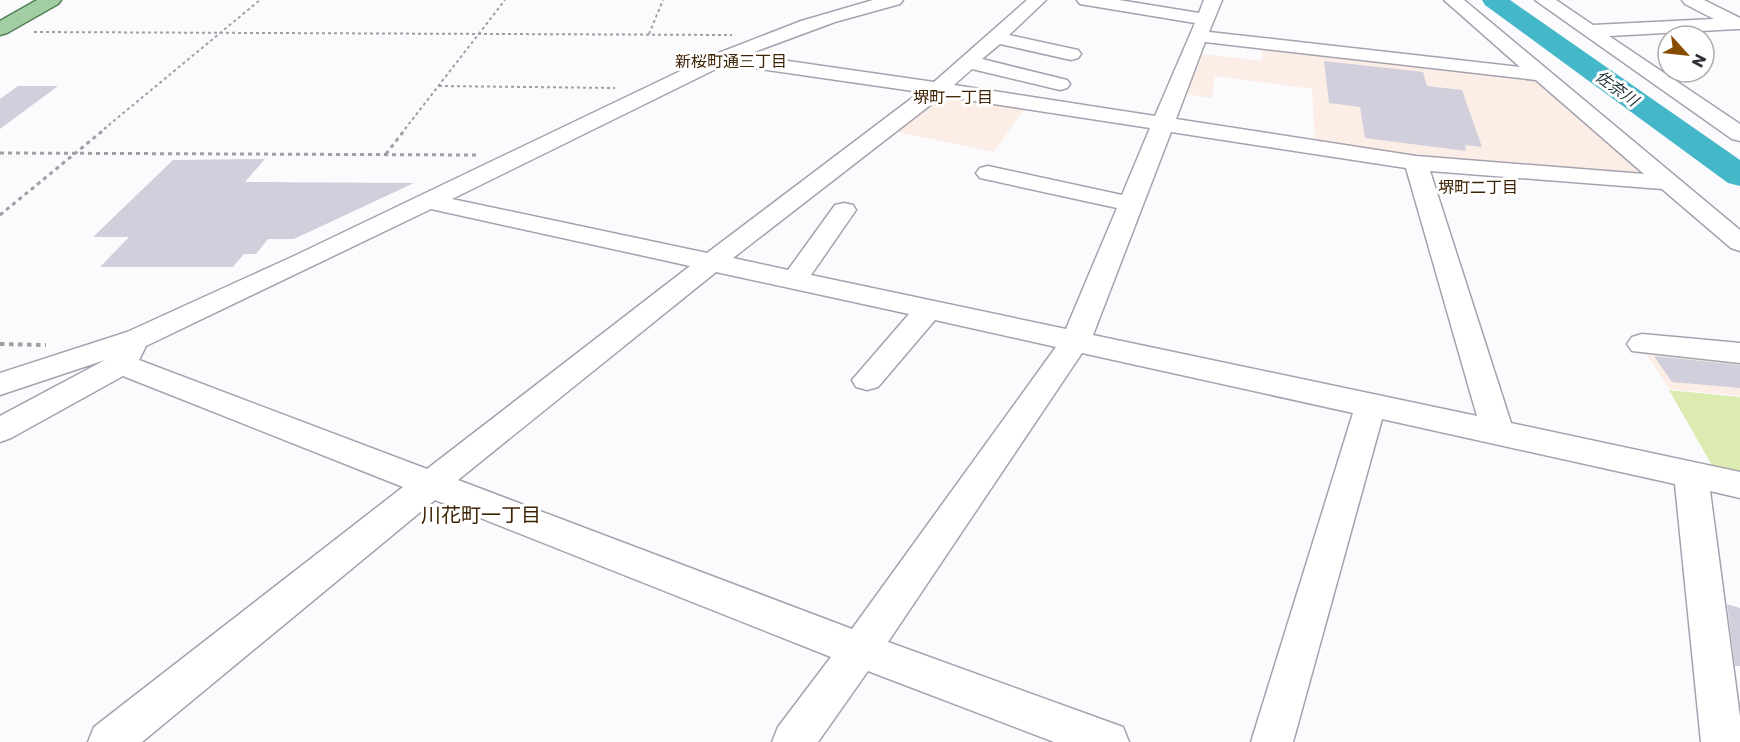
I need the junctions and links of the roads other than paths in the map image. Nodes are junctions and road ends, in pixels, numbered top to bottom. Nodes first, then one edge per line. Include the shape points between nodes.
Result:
1 (51, 0) edge
2 (868, 0) edge
3 (894, 0) edge
4 (1037, 0) edge
5 (1090, 0) edge
6 (1453, 0) edge
7 (1544, 0) edge
8 (1691, 0) edge
9 (835, 4) edge
10 (1205, 18) edge
11 (1739, 24) edge
12 (0, 29) edge
13 (1593, 31) junction
14 (996, 37) junction
15 (1071, 54) dead end
16 (723, 58) junction
17 (969, 62) junction
18 (1541, 75) junction
19 (1060, 84) dead end
20 (939, 89) junction
21 (1162, 123) junction
22 (1740, 134) edge
23 (1416, 163) junction
24 (988, 173) dead end
25 (1671, 183) junction
26 (428, 201) junction
27 (1130, 204) junction
28 (844, 210) dead end
29 (1740, 243) edge
30 (713, 261) junction
31 (795, 279) junction
32 (929, 309) junction
33 (1076, 340) junction
34 (1642, 344) dead end
35 (129, 352) junction
36 (1740, 353) edge
37 (0, 371) edge
38 (867, 380) dead end
39 (0, 384) edge
40 (1371, 404) junction
41 (0, 430) edge
42 (1497, 431) junction
43 (1691, 475) junction
44 (432, 483) junction
45 (1740, 485) edge
46 (860, 650) junction
47 (1727, 735) edge
48 (109, 742) edge
49 (793, 742) edge
50 (1108, 742) edge
51 (1272, 742) edge

1 - 12 main road
2 - 9 street
3 - 16 street via 782,32
4 - 14 street
5 - 10 street
6 - 18 street
7 - 13 street
8 - 11 street
9 - 37 street via 637,89 194,298
10 - 18 street
10 - 21 street
11 - 13 street
13 - 22 street
14 - 15 street
14 - 17 street
16 - 20 street
16 - 26 street
17 - 19 street
17 - 20 street
18 - 25 street
20 - 21 street
20 - 30 street
21 - 23 street
21 - 27 street
23 - 25 street
23 - 42 street
24 - 27 street
25 - 29 street
26 - 30 street
26 - 35 street
27 - 33 street
28 - 31 street
30 - 31 street
30 - 44 street
31 - 32 street
32 - 33 street
32 - 38 street
33 - 40 street
33 - 46 street
34 - 36 street
35 - 39 street
35 - 41 street
35 - 44 street
40 - 42 street
40 - 51 street
42 - 43 street
43 - 45 street
43 - 47 street
44 - 46 street
44 - 48 street
46 - 49 street
46 - 50 street

